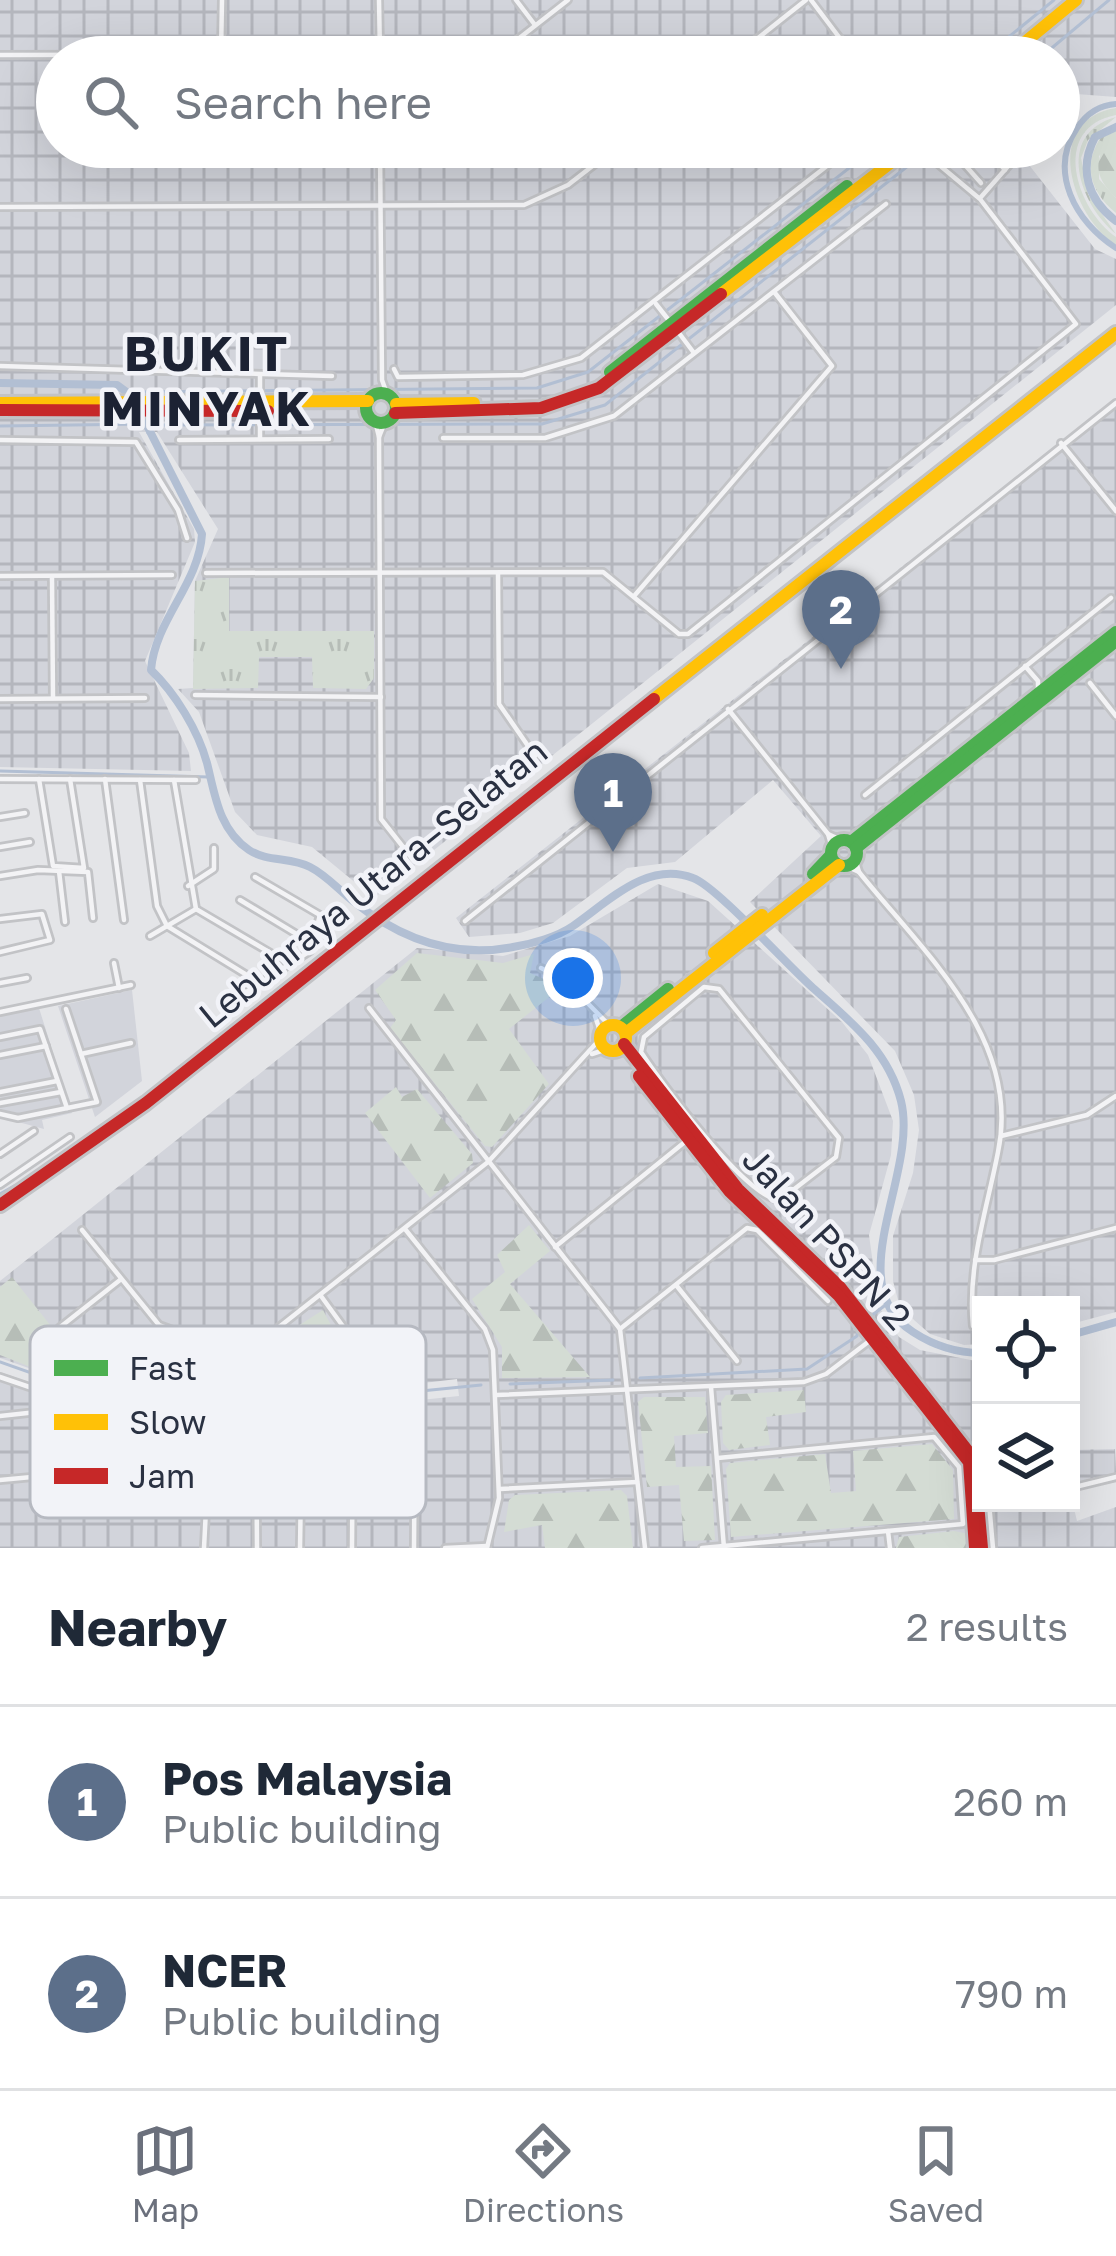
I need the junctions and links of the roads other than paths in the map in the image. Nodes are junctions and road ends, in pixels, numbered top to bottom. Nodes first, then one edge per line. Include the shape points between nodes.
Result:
1 (222, 0) edge
2 (380, 0) edge
3 (516, 0) edge
4 (568, 0) edge
5 (809, 0) edge
6 (1080, 0) edge
7 (536, 25) junction
8 (221, 36) edge
9 (380, 36) edge
10 (522, 36) edge
11 (762, 36) edge
12 (837, 36) edge
13 (1037, 36) edge
14 (0, 55) edge
15 (36, 55) edge
16 (380, 168) edge
17 (590, 168) edge
18 (825, 168) edge
19 (872, 168) edge
20 (898, 168) edge
21 (945, 168) edge
22 (968, 168) edge
23 (1005, 170) edge
24 (981, 183) dead end
25 (980, 199) junction
26 (886, 204) dead end
27 (381, 205) junction
28 (0, 207) edge
29 (774, 291) junction
30 (656, 304) junction
31 (673, 326) junction
32 (1116, 336) edge
33 (693, 352) junction
34 (0, 366) edge
35 (394, 369) dead end
36 (260, 376) junction
37 (332, 376) dead end
38 (1116, 403) edge
39 (381, 406) junction
40 (0, 407) edge
41 (260, 408) junction
42 (1073, 434) junction
43 (443, 438) dead end
44 (329, 439) dead end
45 (0, 440) edge
46 (179, 440) dead end
47 (260, 440) junction
48 (1061, 443) junction
49 (1050, 452) junction
50 (1071, 455) junction
51 (1116, 511) edge
52 (187, 538) dead end
53 (206, 573) dead end
54 (172, 574) dead end
55 (380, 574) junction
56 (498, 574) junction
57 (52, 575) junction
58 (0, 576) edge
59 (635, 595) junction
60 (1111, 598) dead end
61 (1116, 632) edge
62 (1116, 641) edge
63 (1091, 661) junction
64 (1025, 666) junction
65 (1070, 677) junction
66 (1090, 683) junction
67 (1042, 686) junction
68 (195, 695) dead end
69 (381, 697) junction
70 (52, 698) junction
71 (145, 698) dead end
72 (0, 699) edge
73 (728, 709) junction
74 (1116, 716) edge
75 (0, 778) edge
76 (39, 778) junction
77 (70, 779) junction
78 (105, 779) junction
79 (140, 779) junction
80 (174, 780) junction
81 (196, 780) dead end
82 (865, 795) dead end
83 (25, 813) dead end
84 (0, 817) edge
85 (30, 842) dead end
86 (0, 847) edge
87 (214, 848) dead end
88 (844, 853) junction
89 (56, 868) junction
90 (86, 870) junction
91 (0, 876) edge
92 (255, 877) dead end
93 (188, 886) junction
94 (241, 900) dead end
95 (196, 909) junction
96 (93, 918) dead end
97 (0, 920) edge
98 (124, 920) dead end
99 (465, 921) dead end
100 (65, 922) dead end
101 (167, 926) junction
102 (150, 936) dead end
103 (738, 938) junction
104 (313, 944) junction
105 (0, 952) edge
106 (114, 963) dead end
107 (290, 965) junction
108 (541, 968) dead end
109 (27, 978) dead end
110 (0, 983) edge
111 (260, 983) junction
112 (131, 985) dead end
113 (119, 988) junction
114 (245, 993) dead end
115 (669, 1005) junction
116 (369, 1008) dead end
117 (66, 1010) dead end
118 (0, 1012) edge
119 (0, 1036) edge
120 (613, 1038) junction
121 (130, 1043) dead end
122 (46, 1046) junction
123 (81, 1054) junction
124 (0, 1055) edge
125 (57, 1081) junction
126 (0, 1092) edge
127 (61, 1092) junction
128 (1116, 1096) edge
129 (0, 1103) edge
130 (67, 1108) junction
131 (0, 1114) edge
132 (1002, 1123) junction
133 (34, 1131) dead end
134 (1018, 1133) junction
135 (696, 1135) junction
136 (1001, 1136) junction
137 (70, 1137) dead end
138 (999, 1148) junction
139 (0, 1154) edge
140 (488, 1162) junction
141 (1, 1182) edge
142 (0, 1209) edge
143 (1116, 1228) edge
144 (405, 1229) junction
145 (82, 1230) dead end
146 (979, 1242) junction
147 (555, 1247) junction
148 (975, 1260) junction
149 (991, 1261) junction
150 (800, 1264) junction
151 (973, 1273) junction
152 (120, 1280) junction
153 (676, 1285) junction
154 (321, 1296) junction
155 (973, 1296) edge
156 (828, 1301) dead end
157 (61, 1326) edge
158 (162, 1326) edge
159 (281, 1326) edge
160 (343, 1326) edge
161 (620, 1330) junction
162 (874, 1337) junction
163 (737, 1361) dead end
164 (0, 1377) edge
165 (711, 1387) junction
166 (30, 1388) edge
167 (628, 1390) junction
168 (496, 1395) junction
169 (30, 1413) edge
170 (0, 1417) edge
171 (972, 1457) edge
172 (718, 1458) junction
173 (30, 1477) edge
174 (1116, 1477) edge
175 (0, 1480) edge
176 (637, 1483) junction
177 (1080, 1486) edge
178 (500, 1490) junction
179 (985, 1512) edge
180 (987, 1512) edge
181 (205, 1518) edge
182 (257, 1518) edge
183 (300, 1518) edge
184 (414, 1518) edge
185 (888, 1531) junction
186 (487, 1547) edge
187 (723, 1547) edge
188 (203, 1548) edge
189 (257, 1548) edge
190 (300, 1548) edge
191 (414, 1548) edge
192 (445, 1548) edge
193 (645, 1548) edge
194 (702, 1548) edge
195 (890, 1548) edge
196 (979, 1548) edge
197 (993, 1548) edge

1 - 8 street
2 - 9 street
3 - 7 street
4 - 7 street
5 - 11 street
5 - 12 street
6 - 13 main road
7 - 10 street
14 - 15 street
16 - 27 street
17 - 27 street via 524,205
18 - 30 street
19 - 31 main road
20 - 31 main road
21 - 25 street
22 - 24 street
23 - 25 street
25 - 59 street via 1076,325 688,634
26 - 29 street
27 - 28 street
27 - 39 street
29 - 33 street
29 - 59 street via 832,366
30 - 31 street
30 - 35 street via 581,358 547,371 398,377
31 - 33 street
31 - 39 main road via 595,384 540,402
32 - 142 main road, Lebuhraya Utara–Selatan via 379,922
33 - 43 street via 614,416 545,438
34 - 36 street
36 - 37 street
36 - 41 street
38 - 42 street
39 - 41 main road
39 - 55 street
40 - 41 main road
41 - 47 street
42 - 48 street
42 - 50 street
44 - 47 street
45 - 52 street via 130,439 146,451
46 - 47 street
48 - 49 street
48 - 50 street
49 - 50 street
49 - 73 street
50 - 51 street
53 - 55 street
54 - 57 street
55 - 56 street
55 - 69 street
56 - 59 street via 606,573
56 - 69 street via 499,704 535,756 411,856 381,822
57 - 58 street
57 - 70 street
60 - 64 street
61 - 67 main road
62 - 63 main road
63 - 65 main road
63 - 66 street
64 - 67 street
64 - 82 street
65 - 66 street
65 - 88 main road
66 - 74 street
67 - 88 main road
68 - 69 street
70 - 71 street
70 - 72 street
73 - 88 street
73 - 99 street
75 - 76 street
76 - 77 street
76 - 89 street
77 - 78 street
77 - 90 street
78 - 79 street
78 - 98 street
79 - 80 street
79 - 101 street via 157,906
80 - 81 street
80 - 93 street
83 - 84 street
85 - 86 street
87 - 93 street via 214,869
88 - 103 main road
88 - 132 street via 983,1032
89 - 90 street
89 - 91 street
89 - 100 street
90 - 96 street
92 - 104 street via 319,911
93 - 95 street
94 - 104 street
95 - 101 street
95 - 107 street
97 - 105 street via 42,914 48,944
101 - 102 street
101 - 111 street
103 - 115 main road
103 - 120 main road
104 - 107 street
106 - 113 street
107 - 111 street
108 - 120 street via 565,980
109 - 110 street
111 - 114 street
112 - 113 street
113 - 118 street
115 - 120 main road
115 - 135 street via 641,1052
115 - 135 street via 704,986 719,988 840,1142 836,1157 782,1198 767,1199
116 - 140 street
117 - 123 street
119 - 122 street via 40,1028
120 - 135 main road, Jalan PSPN 2
120 - 140 street
121 - 123 street
122 - 124 street
122 - 125 street
123 - 130 street via 97,1102
125 - 126 street
125 - 127 street
127 - 129 street
127 - 130 street
128 - 134 street via 1087,1115
130 - 131 street
132 - 134 street
132 - 136 street
133 - 139 street
134 - 136 street
134 - 138 street
135 - 147 street
135 - 150 main road, Jalan PSPN 2 via 730,1192
135 - 162 main road, Jalan PSPN 2 via 738,1189 840,1287
136 - 138 street
137 - 141 street
138 - 146 street
140 - 144 street
140 - 147 street
143 - 149 street
144 - 154 street
144 - 168 street via 485,1329
145 - 152 street
146 - 148 street
146 - 149 street
147 - 161 street
148 - 149 street
148 - 151 street
149 - 151 street
150 - 153 street via 747,1228
150 - 156 street
150 - 162 main road, Jalan PSPN 2
151 - 155 street
152 - 157 street
152 - 158 street
153 - 161 street
153 - 163 street
154 - 159 street
154 - 160 street
161 - 167 street
162 - 165 street via 812,1381
162 - 171 main road, Jalan PSPN 2
162 - 196 main road, Jalan PSPN 2 via 969,1462
164 - 166 street
165 - 167 street
165 - 172 street
167 - 168 street
167 - 176 street
168 - 178 street
169 - 170 street
172 - 185 street via 934,1437 959,1467 964,1524
172 - 187 street
173 - 175 street
174 - 177 street
176 - 178 street
176 - 193 street
178 - 186 street
179 - 196 main road, Jalan PSPN 2
180 - 197 street
181 - 188 street
182 - 189 street
183 - 190 street
184 - 191 street
185 - 187 street
185 - 195 street
186 - 192 street
187 - 194 street

